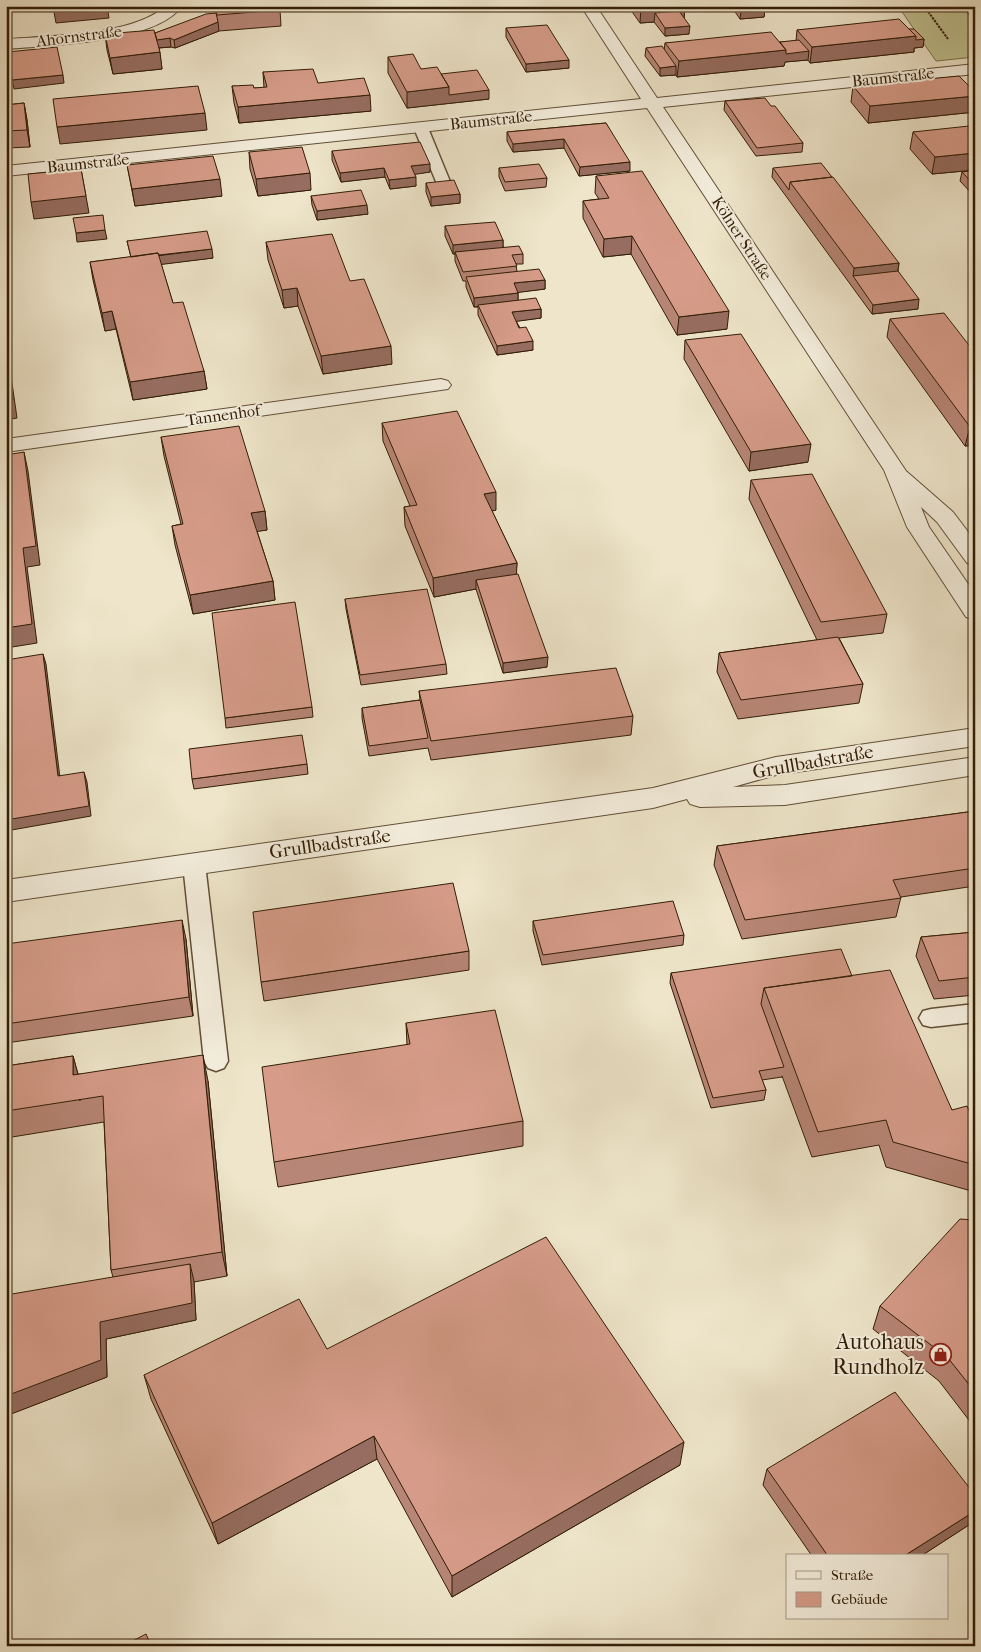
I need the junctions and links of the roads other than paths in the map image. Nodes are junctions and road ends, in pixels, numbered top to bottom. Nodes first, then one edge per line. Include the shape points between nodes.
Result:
1 (175, 6) edge
2 (588, 6) edge
3 (6, 44) edge
4 (975, 69) edge
5 (654, 103) junction
6 (421, 128) junction
7 (6, 171) edge
8 (444, 184) edge
9 (441, 385) dead end
10 (6, 446) edge
11 (895, 470) junction
12 (975, 558) edge
13 (975, 612) edge
14 (975, 737) edge
15 (975, 766) edge
16 (653, 798) junction
17 (194, 864) junction
18 (6, 891) edge
19 (975, 1013) edge
20 (931, 1018) dead end
21 (216, 1061) dead end

1 - 3 street, Ahornstraße via 170,14 156,22 128,30
2 - 5 street, Kölner Straße
4 - 5 street, Baumstraße
5 - 6 street, Baumstraße
5 - 11 street, Kölner Straße
6 - 7 street, Baumstraße
6 - 8 lane
9 - 10 street, Tannenhof
11 - 12 street, Kölner Straße via 945,517
11 - 13 street, Kölner Straße via 918,527
14 - 16 street, Grullbadstraße via 776,766
15 - 16 street, Grullbadstraße via 785,795
16 - 17 street, Grullbadstraße
17 - 18 street, Grullbadstraße
17 - 21 lane
19 - 20 lane

